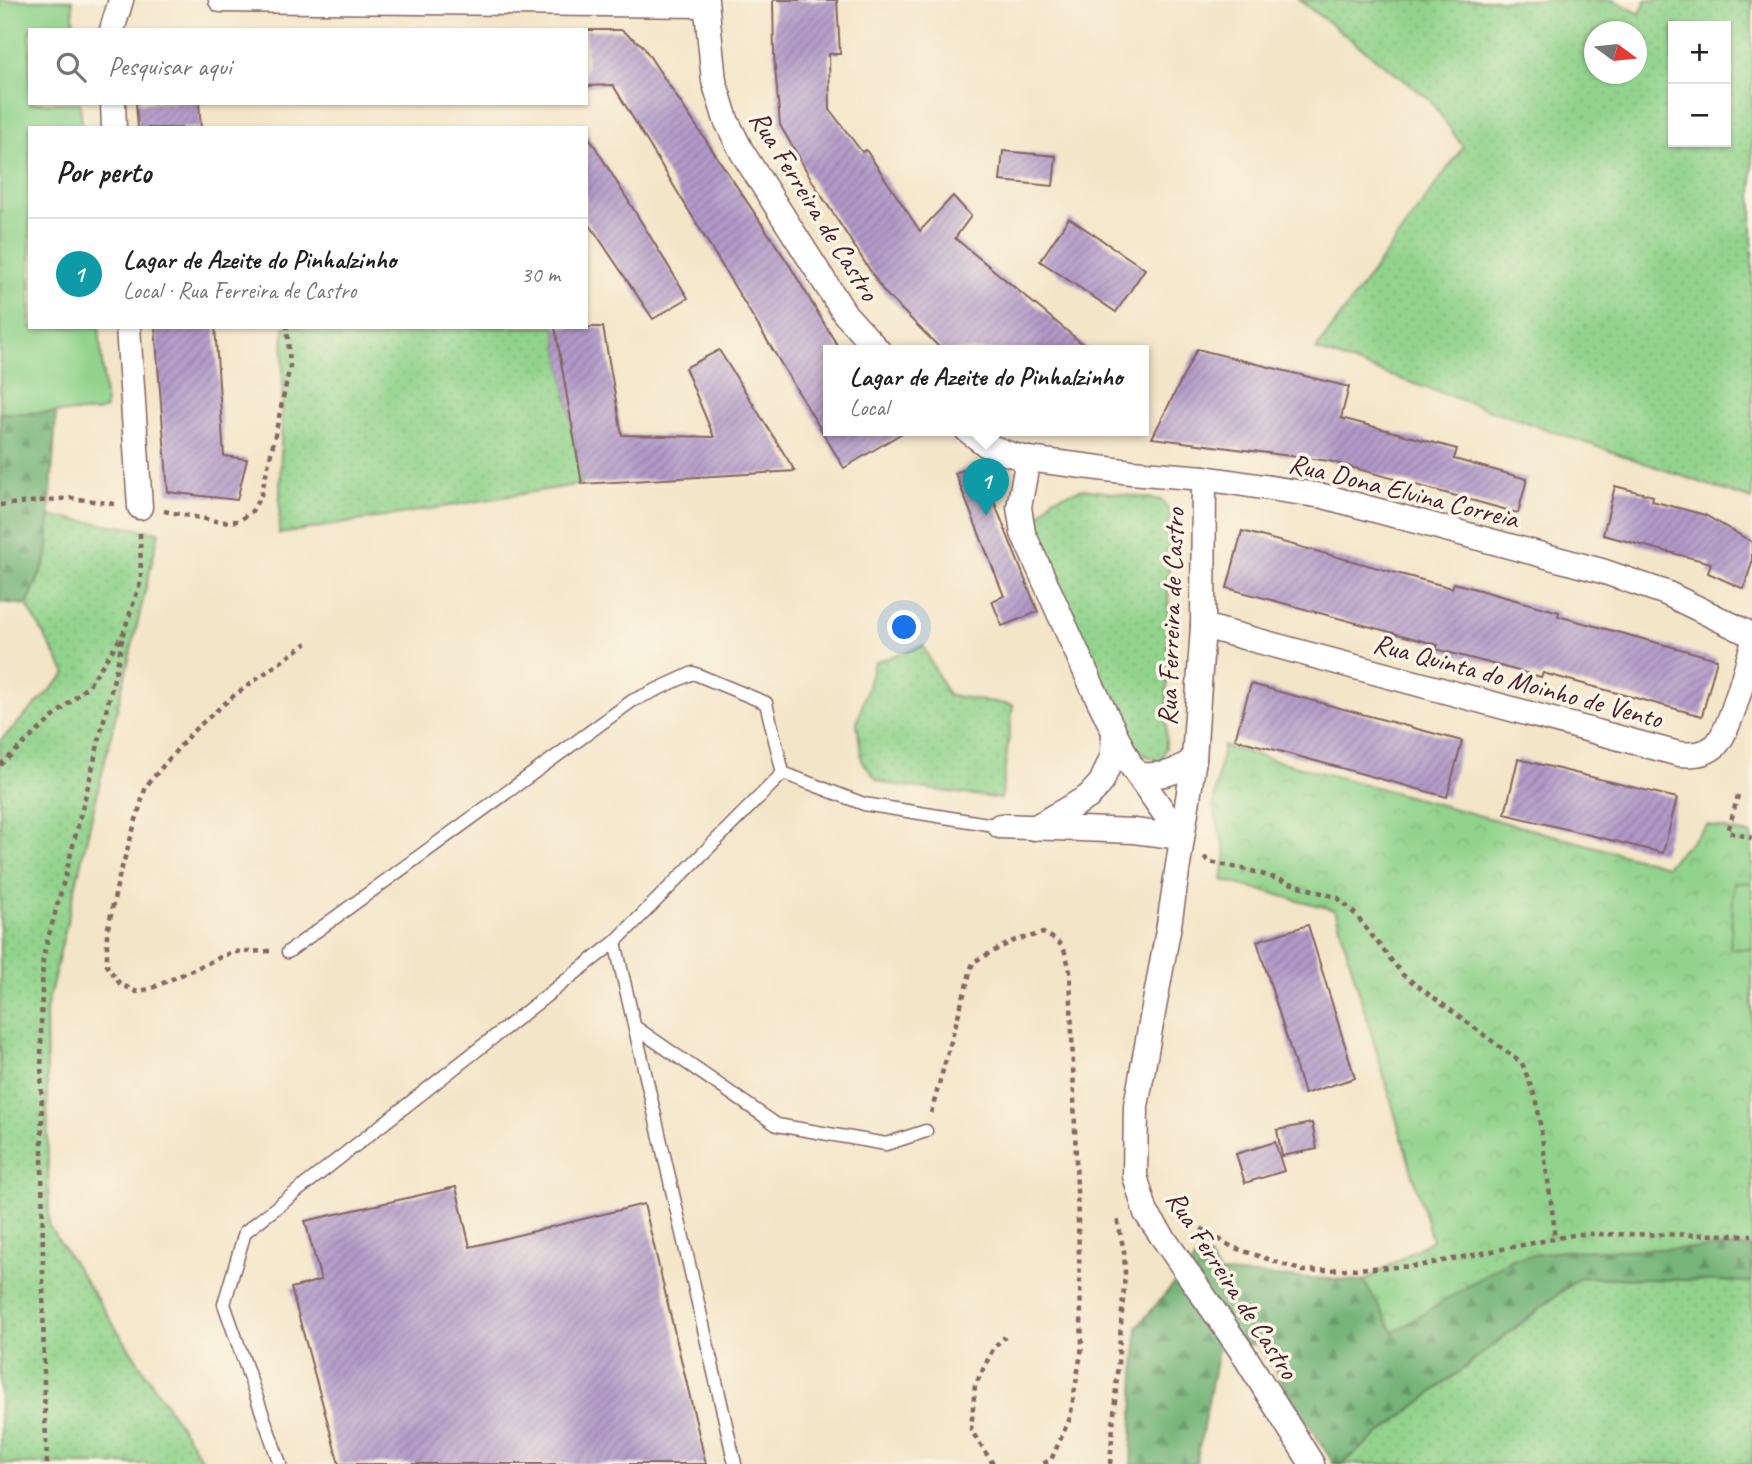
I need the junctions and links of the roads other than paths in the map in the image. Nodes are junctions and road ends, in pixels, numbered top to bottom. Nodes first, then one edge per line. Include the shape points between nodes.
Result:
1 (121, 0) edge
2 (221, 0) edge
3 (371, 0) edge
4 (706, 3) edge
5 (112, 28) edge
6 (113, 105) edge
7 (114, 126) edge
8 (128, 329) edge
9 (873, 345) edge
10 (975, 436) edge
11 (1028, 459) junction
12 (1204, 478) junction
13 (140, 507) road end
14 (1203, 626) junction
15 (1752, 635) edge
16 (1752, 648) edge
17 (1114, 732) junction
18 (1194, 759) junction
19 (783, 772) junction
20 (1138, 775) junction
21 (1000, 826) joint
22 (1034, 828) junction
23 (1181, 837) junction
24 (615, 942) junction
25 (288, 952) road end
26 (635, 1027) junction
27 (926, 1131) road end
28 (280, 1464) edge
29 (735, 1464) edge
30 (1312, 1464) edge

1 - 5 street
2 - 3 street
3 - 4 street
4 - 9 street, Rua Ferreira de Castro via 714,82 726,120 845,314
6 - 7 street
8 - 13 street
10 - 11 street via 988,446
11 - 12 street, Rua Dona Elvina Correia
11 - 17 street, Rua Ferreira de Castro via 1019,507 1023,533
12 - 14 street, Rua Ferreira de Castro
12 - 15 street, Rua Dona Elvina Correia via 1323,496 1602,570 1665,593
14 - 16 street, Rua Quinta do Moinho de Vento via 1696,755 1716,745 1726,730
14 - 18 street, Rua Ferreira de Castro
17 - 20 street, Rua Ferreira de Castro
17 - 22 street, Rua Ferreira de Castro via 1113,755 1101,783 1088,797
18 - 20 street, Rua Ferreira de Castro via 1161,776
18 - 23 street, Rua Ferreira de Castro
19 - 21 lane via 864,804
19 - 24 lane
19 - 25 lane via 766,704 693,673 632,701
20 - 23 street, Rua Ferreira de Castro
21 - 22 street
22 - 23 street
23 - 30 street, Rua Ferreira de Castro via 1136,1106 1135,1176 1146,1213 1241,1350
24 - 26 lane
24 - 28 lane via 245,1233 224,1304
26 - 27 lane via 777,1125 886,1144
26 - 29 lane

